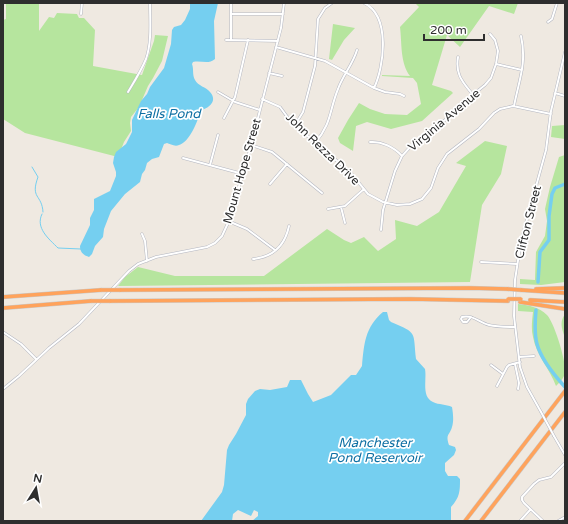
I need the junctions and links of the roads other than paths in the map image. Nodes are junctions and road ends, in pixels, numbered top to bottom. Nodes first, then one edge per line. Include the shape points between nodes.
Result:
1 (82, 3) edge
2 (150, 3) edge
3 (231, 3) edge
4 (284, 3) edge
5 (332, 3) edge
6 (364, 3) edge
7 (558, 3) edge
8 (81, 14) dead end
9 (231, 14) junction
10 (283, 14) junction
11 (548, 22) dead end
12 (490, 34) dead end
13 (521, 36) dead end
14 (226, 40) dead end
15 (231, 40) junction
16 (248, 40) junction
17 (278, 41) junction
18 (276, 47) junction
19 (357, 50) dead end
20 (565, 52) edge
21 (458, 57) dead end
22 (316, 58) junction
23 (496, 64) junction
24 (522, 70) junction
25 (269, 73) junction
26 (347, 73) junction
27 (282, 76) dead end
28 (374, 88) junction
29 (128, 92) dead end
30 (218, 92) dead end
31 (555, 94) junction
32 (473, 95) junction
33 (404, 96) dead end
34 (565, 96) edge
35 (262, 99) junction
36 (233, 101) junction
37 (514, 106) junction
38 (260, 110) junction
39 (551, 114) junction
40 (224, 118) dead end
41 (294, 125) junction
42 (218, 135) dead end
43 (370, 142) dead end
44 (315, 143) junction
45 (251, 145) junction
46 (402, 156) junction
47 (183, 158) dead end
48 (287, 164) junction
49 (210, 165) junction
50 (243, 174) junction
51 (270, 184) dead end
52 (364, 190) junction
53 (322, 193) dead end
54 (385, 202) junction
55 (341, 207) junction
56 (328, 209) dead end
57 (228, 221) junction
58 (345, 222) dead end
59 (289, 226) dead end
60 (381, 230) dead end
61 (142, 234) dead end
62 (275, 250) junction
63 (253, 259) dead end
64 (147, 261) junction
65 (481, 262) dead end
66 (517, 264) junction
67 (565, 288) edge
68 (521, 290) junction
69 (565, 293) edge
70 (3, 297) edge
71 (520, 300) junction
72 (565, 302) edge
73 (3, 308) edge
74 (565, 309) edge
75 (471, 317) junction
76 (515, 327) junction
77 (3, 332) edge
78 (534, 356) dead end
79 (519, 357) junction
80 (36, 359) junction
81 (520, 362) junction
82 (491, 364) dead end
83 (515, 364) junction
84 (503, 374) junction
85 (497, 386) dead end
86 (3, 389) edge
87 (518, 389) dead end
88 (565, 391) edge
89 (565, 412) edge
90 (565, 455) edge
91 (565, 463) edge
92 (530, 510) junction
93 (565, 517) edge
94 (465, 521) edge
95 (481, 521) edge
96 (520, 521) edge
97 (543, 521) edge
98 (558, 521) edge

1 - 8 street
2 - 29 street via 150,34 146,58
3 - 9 street
4 - 10 street, Mount Hope Street
5 - 22 street via 318,19
6 - 28 street via 378,15 381,28 382,64
7 - 11 street via 552,19
9 - 10 street
9 - 15 street
10 - 17 street, Mount Hope Street
12 - 23 street, Virginia Avenue via 497,46
13 - 24 street via 524,51
14 - 15 street
15 - 16 street
16 - 17 street
16 - 36 street
17 - 18 street, Mount Hope Street
18 - 22 street
18 - 25 street, Mount Hope Street
19 - 26 street
20 - 31 street, Clifton Street
21 - 32 street via 457,67 460,76
22 - 26 street
22 - 41 street via 303,112
23 - 24 street
23 - 32 street, Virginia Avenue via 489,80
24 - 37 street
25 - 27 street
25 - 35 street, Mount Hope Street
26 - 28 street
26 - 44 street via 337,90 326,128
28 - 33 street
30 - 36 street
31 - 34 street
31 - 39 street, Clifton Street
32 - 46 street, Virginia Avenue
35 - 38 street, Mount Hope Street
35 - 41 street, John Rezza Drive via 280,107
36 - 38 street
36 - 40 street
37 - 39 street
37 - 54 street, John Rezza Drive via 494,113 479,129 447,154 438,168 431,188 422,199 404,205
38 - 45 street, Mount Hope Street
39 - 66 street, Clifton Street via 545,157
41 - 44 street, John Rezza Drive
42 - 49 street
43 - 46 street via 379,142
44 - 52 street, John Rezza Drive via 350,172
45 - 48 street via 272,152
45 - 50 street, Mount Hope Street
46 - 54 street, Virginia Avenue
47 - 49 street
48 - 51 street
48 - 53 street
49 - 50 street
50 - 57 street, Mount Hope Street
52 - 54 street, John Rezza Drive via 375,199
52 - 55 street via 349,204
54 - 60 street, Virginia Avenue
55 - 56 street
55 - 58 street
57 - 62 street via 247,229
57 - 64 street, Mount Hope Street via 222,236 207,247
59 - 62 street via 285,239
61 - 64 street
62 - 63 street via 266,256
64 - 80 street, Mount Hope Street via 129,270 79,324
65 - 66 street
66 - 76 street, Clifton Street
67 - 68 highway
68 - 69 highway
68 - 70 highway, bridge via 102,290
71 - 72 highway
71 - 73 highway, bridge via 91,301
71 - 74 highway
75 - 75 street via 467,322 461,319 464,316
75 - 76 street via 491,326
76 - 79 street, Clifton Street
77 - 80 street
78 - 79 street
79 - 81 street, Clifton Street
80 - 86 street, Mount Hope Street
81 - 83 street
81 - 90 street, Clifton Street, bridge via 527,387
82 - 84 street
83 - 84 street via 507,367
83 - 87 street
84 - 85 street
88 - 94 highway
89 - 95 highway
91 - 92 street via 551,477 539,480 522,497
92 - 96 street
92 - 97 street
93 - 98 street

